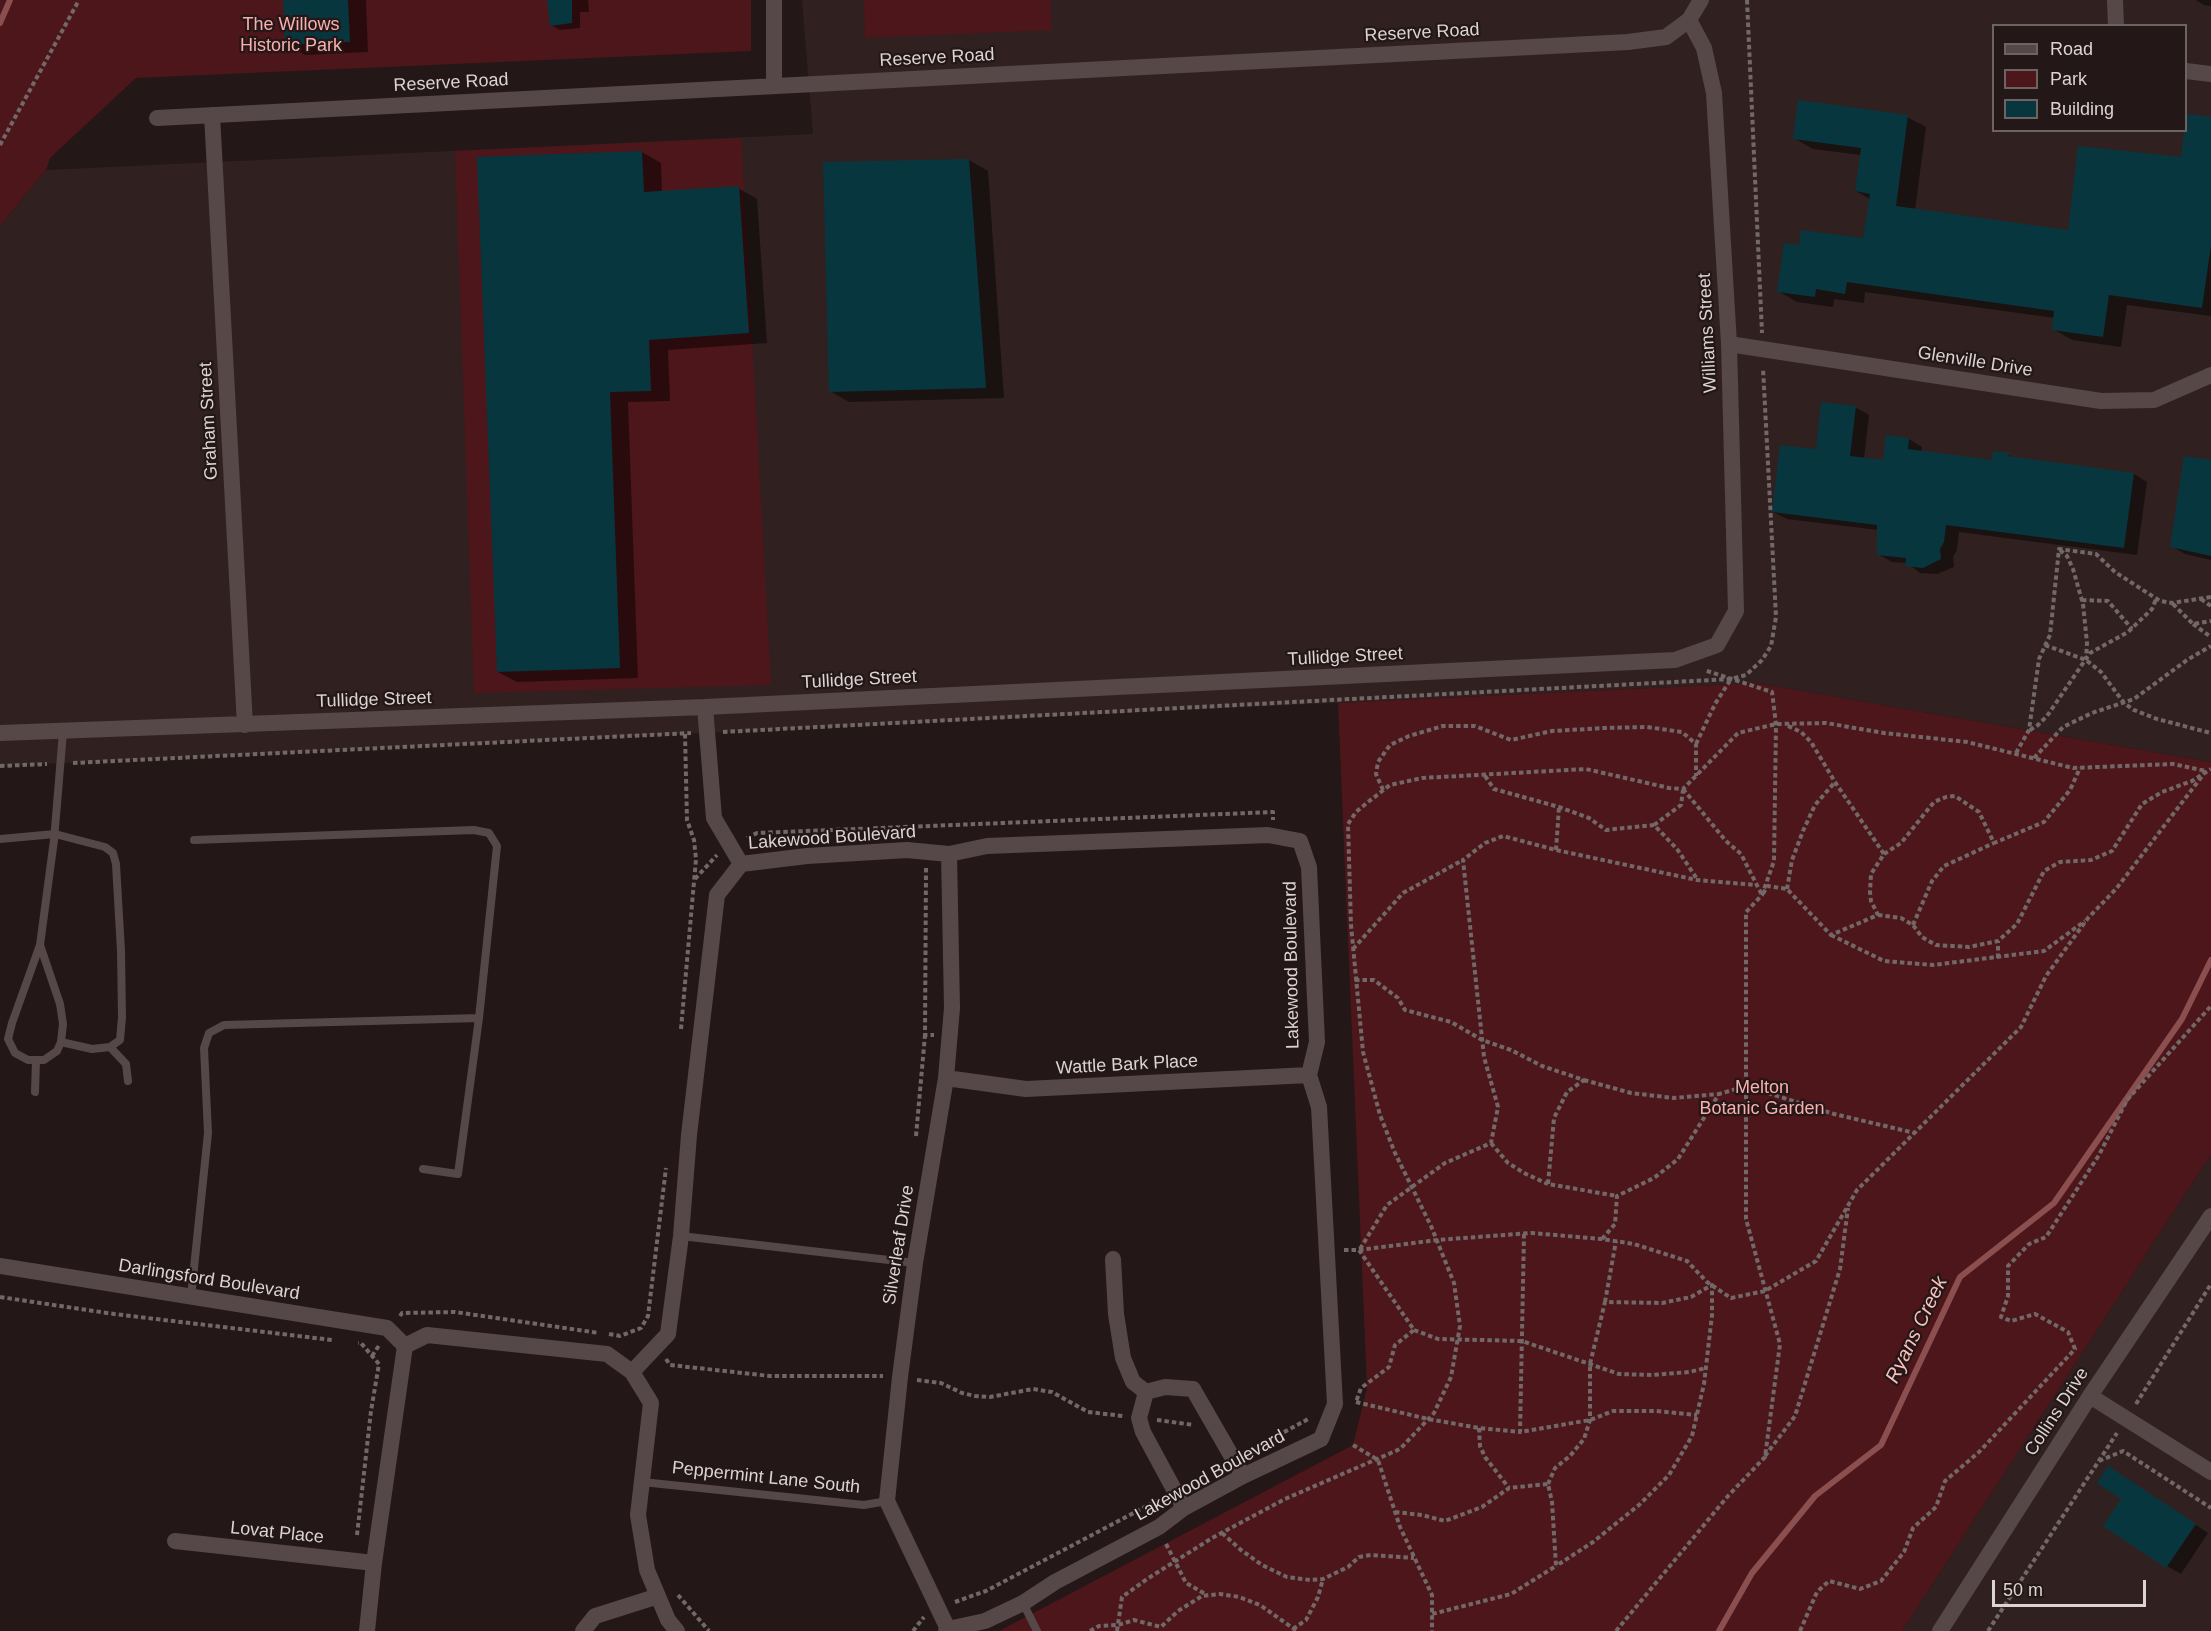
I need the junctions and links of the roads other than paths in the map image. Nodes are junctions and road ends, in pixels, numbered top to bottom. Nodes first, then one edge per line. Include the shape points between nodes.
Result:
1 (774, 0) edge
2 (1701, 0) edge
3 (2115, 0) edge
4 (1689, 20) junction
5 (2116, 24) edge
6 (2187, 71) edge
7 (2211, 74) edge
8 (774, 86) junction
9 (212, 115) junction
10 (157, 118) dead end
11 (1729, 344) junction
12 (2211, 375) edge
13 (1717, 645) joint
14 (705, 707) junction
15 (245, 725) junction
16 (63, 732) junction
17 (0, 733) edge
18 (55, 834) junction
19 (0, 839) edge
20 (194, 840) dead end
21 (949, 854) junction
22 (741, 864) junction
23 (40, 945) junction
24 (479, 1018) junction
25 (4, 1040) edge
26 (61, 1042) junction
27 (110, 1047) junction
28 (36, 1060) junction
29 (1309, 1076) junction
30 (946, 1077) junction
31 (128, 1081) dead end
32 (35, 1092) dead end
33 (423, 1168) dead end
34 (2211, 1216) edge
35 (681, 1236) junction
36 (1113, 1258) dead end
37 (915, 1263) junction
38 (0, 1266) edge
39 (191, 1297) junction
40 (405, 1346) junction
41 (632, 1372) junction
42 (1146, 1392) junction
43 (2090, 1396) junction
44 (2211, 1472) edge
45 (1243, 1476) junction
46 (642, 1482) junction
47 (887, 1502) junction
48 (1184, 1508) junction
49 (175, 1541) dead end
50 (374, 1563) junction
51 (658, 1596) junction
52 (1023, 1604) junction
53 (947, 1630) edge
54 (367, 1631) edge
55 (583, 1631) edge
56 (677, 1631) edge
57 (1037, 1631) edge
58 (1940, 1631) edge

1 - 8 street
2 - 4 street, Reserve Road
3 - 5 street
4 - 8 street, Reserve Road via 1666,37 1628,42
4 - 11 street, Williams Street via 1704,48 1714,93
6 - 7 street
8 - 9 street, Reserve Road
9 - 10 street, Reserve Road
9 - 15 street, Graham Street
11 - 12 street, Glenville Drive via 2101,401 2154,400
11 - 13 street, Williams Street via 1736,611
13 - 14 street, Tullidge Street via 1675,660
14 - 15 street, Tullidge Street
14 - 22 street, Lakewood Boulevard via 714,818
15 - 16 street, Tullidge Street
16 - 17 street, Tullidge Street
16 - 18 lane
18 - 19 lane
18 - 23 lane
18 - 27 lane via 105,847 113,853 116,864 122,1017 120,1040
20 - 24 lane via 474,830 489,833 497,846
21 - 22 street, Lakewood Boulevard via 907,850
21 - 29 street, Lakewood Boulevard via 987,846 1273,836 1300,841 1309,867 1317,1042
21 - 30 street, Silverleaf Drive via 952,1008
22 - 35 street, Lakewood Boulevard via 717,896 688,1135
23 - 25 lane
23 - 26 lane via 60,1004
24 - 33 lane via 458,1174
24 - 39 lane via 224,1025 209,1033 204,1048 208,1133
25 - 28 lane via 15,1053
26 - 27 lane via 92,1049
26 - 28 lane via 57,1051 44,1060
27 - 31 lane via 126,1064
28 - 32 lane
29 - 30 street, Wattle Bark Place via 1026,1089
29 - 45 street, Lakewood Boulevard via 1319,1107 1335,1404 1321,1439
30 - 37 street, Silverleaf Drive
34 - 43 street, Collins Drive
35 - 37 lane
35 - 41 street, Lakewood Boulevard via 668,1335
36 - 42 street via 1116,1314 1124,1358 1133,1382
37 - 47 street, Silverleaf Drive
38 - 39 street, Darlingsford Boulevard
39 - 40 street, Darlingsford Boulevard via 387,1328
40 - 41 street via 427,1335 607,1354
40 - 50 street
41 - 46 street via 651,1402
42 - 45 street via 1165,1387 1193,1389
42 - 48 street via 1139,1418 1143,1432
43 - 44 street
43 - 58 street, Collins Drive
45 - 48 street, Lakewood Boulevard
46 - 47 lane, Peppermint Lane South via 864,1504
46 - 51 street via 638,1515 647,1570
47 - 53 street
48 - 52 street, Lakewood Boulevard via 1159,1527 1055,1582
49 - 50 street, Lovat Place
50 - 54 street
51 - 55 street via 596,1616
51 - 56 street
52 - 53 street, Lakewood Boulevard via 985,1621
52 - 57 lane

